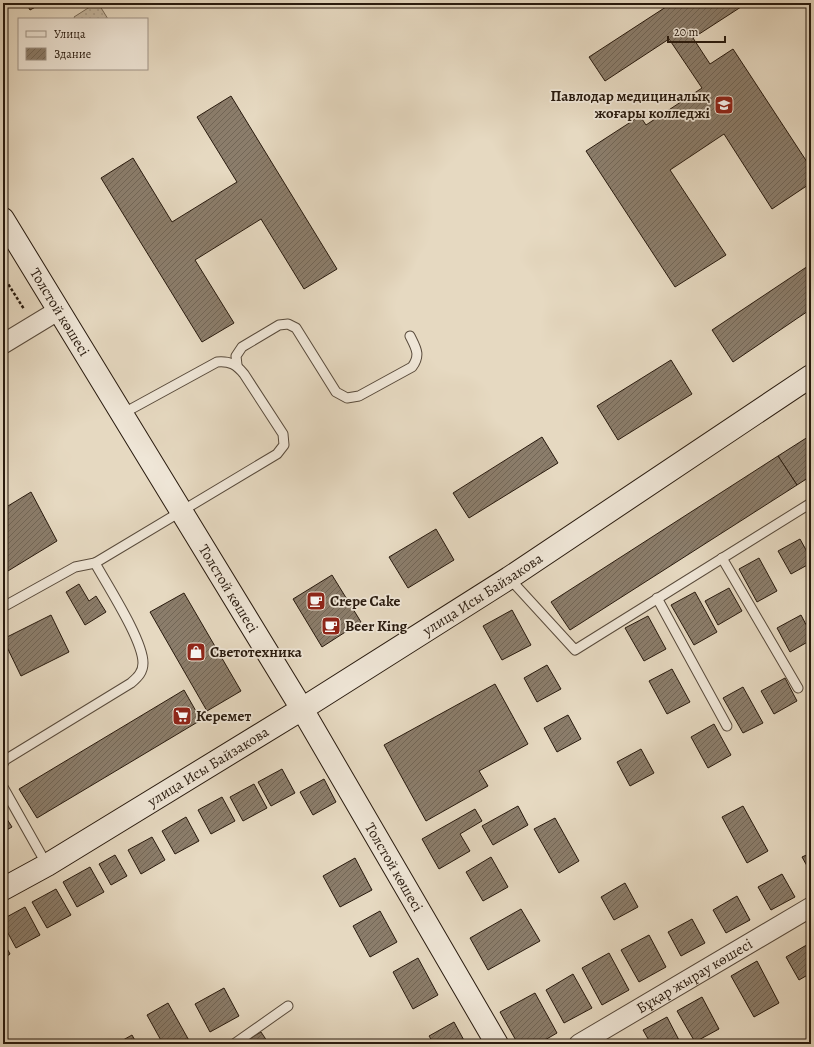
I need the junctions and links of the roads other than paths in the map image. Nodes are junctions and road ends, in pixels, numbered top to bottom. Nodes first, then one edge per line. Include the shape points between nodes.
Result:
1 (3, 219) edge
2 (58, 310) junction
3 (410, 336) dead end
4 (3, 344) edge
5 (237, 365) junction
6 (809, 382) edge
7 (122, 414) junction
8 (811, 503) edge
9 (181, 511) junction
10 (722, 558) junction
11 (95, 563) junction
12 (509, 578) junction
13 (657, 598) junction
14 (3, 607) edge
15 (798, 688) dead end
16 (302, 709) junction
17 (727, 726) dead end
18 (3, 764) edge
19 (3, 787) edge
20 (47, 864) junction
21 (3, 889) edge
22 (811, 908) edge
23 (288, 1006) dead end
24 (234, 1044) edge
25 (497, 1044) edge
26 (578, 1044) edge

1 - 2 main road, Толстой көшесі
2 - 4 street
2 - 7 main road, Толстой көшесі
3 - 5 lane via 418,352 417,360 412,367 359,396 347,398 336,392 296,328 288,324 279,325 242,347 236,356
5 - 7 lane via 227,361 217,362
5 - 9 lane via 283,434 284,445 277,454
6 - 12 main road, улица Исы Байзакова
7 - 9 main road, Толстой көшесі
8 - 10 lane
9 - 11 lane
9 - 16 main road, Толстой көшесі
10 - 13 lane
10 - 15 lane
11 - 14 lane via 84,563
11 - 18 lane via 138,642 143,662 141,675 5,760
12 - 13 lane via 576,650
12 - 16 main road, улица Исы Байзакова
13 - 17 lane
16 - 20 main road, улица Исы Байзакова
16 - 25 main road, Толстой көшесі
19 - 20 lane
20 - 21 main road, улица Исы Байзакова
22 - 26 street, Бұқар жырау көшесі
23 - 24 lane

